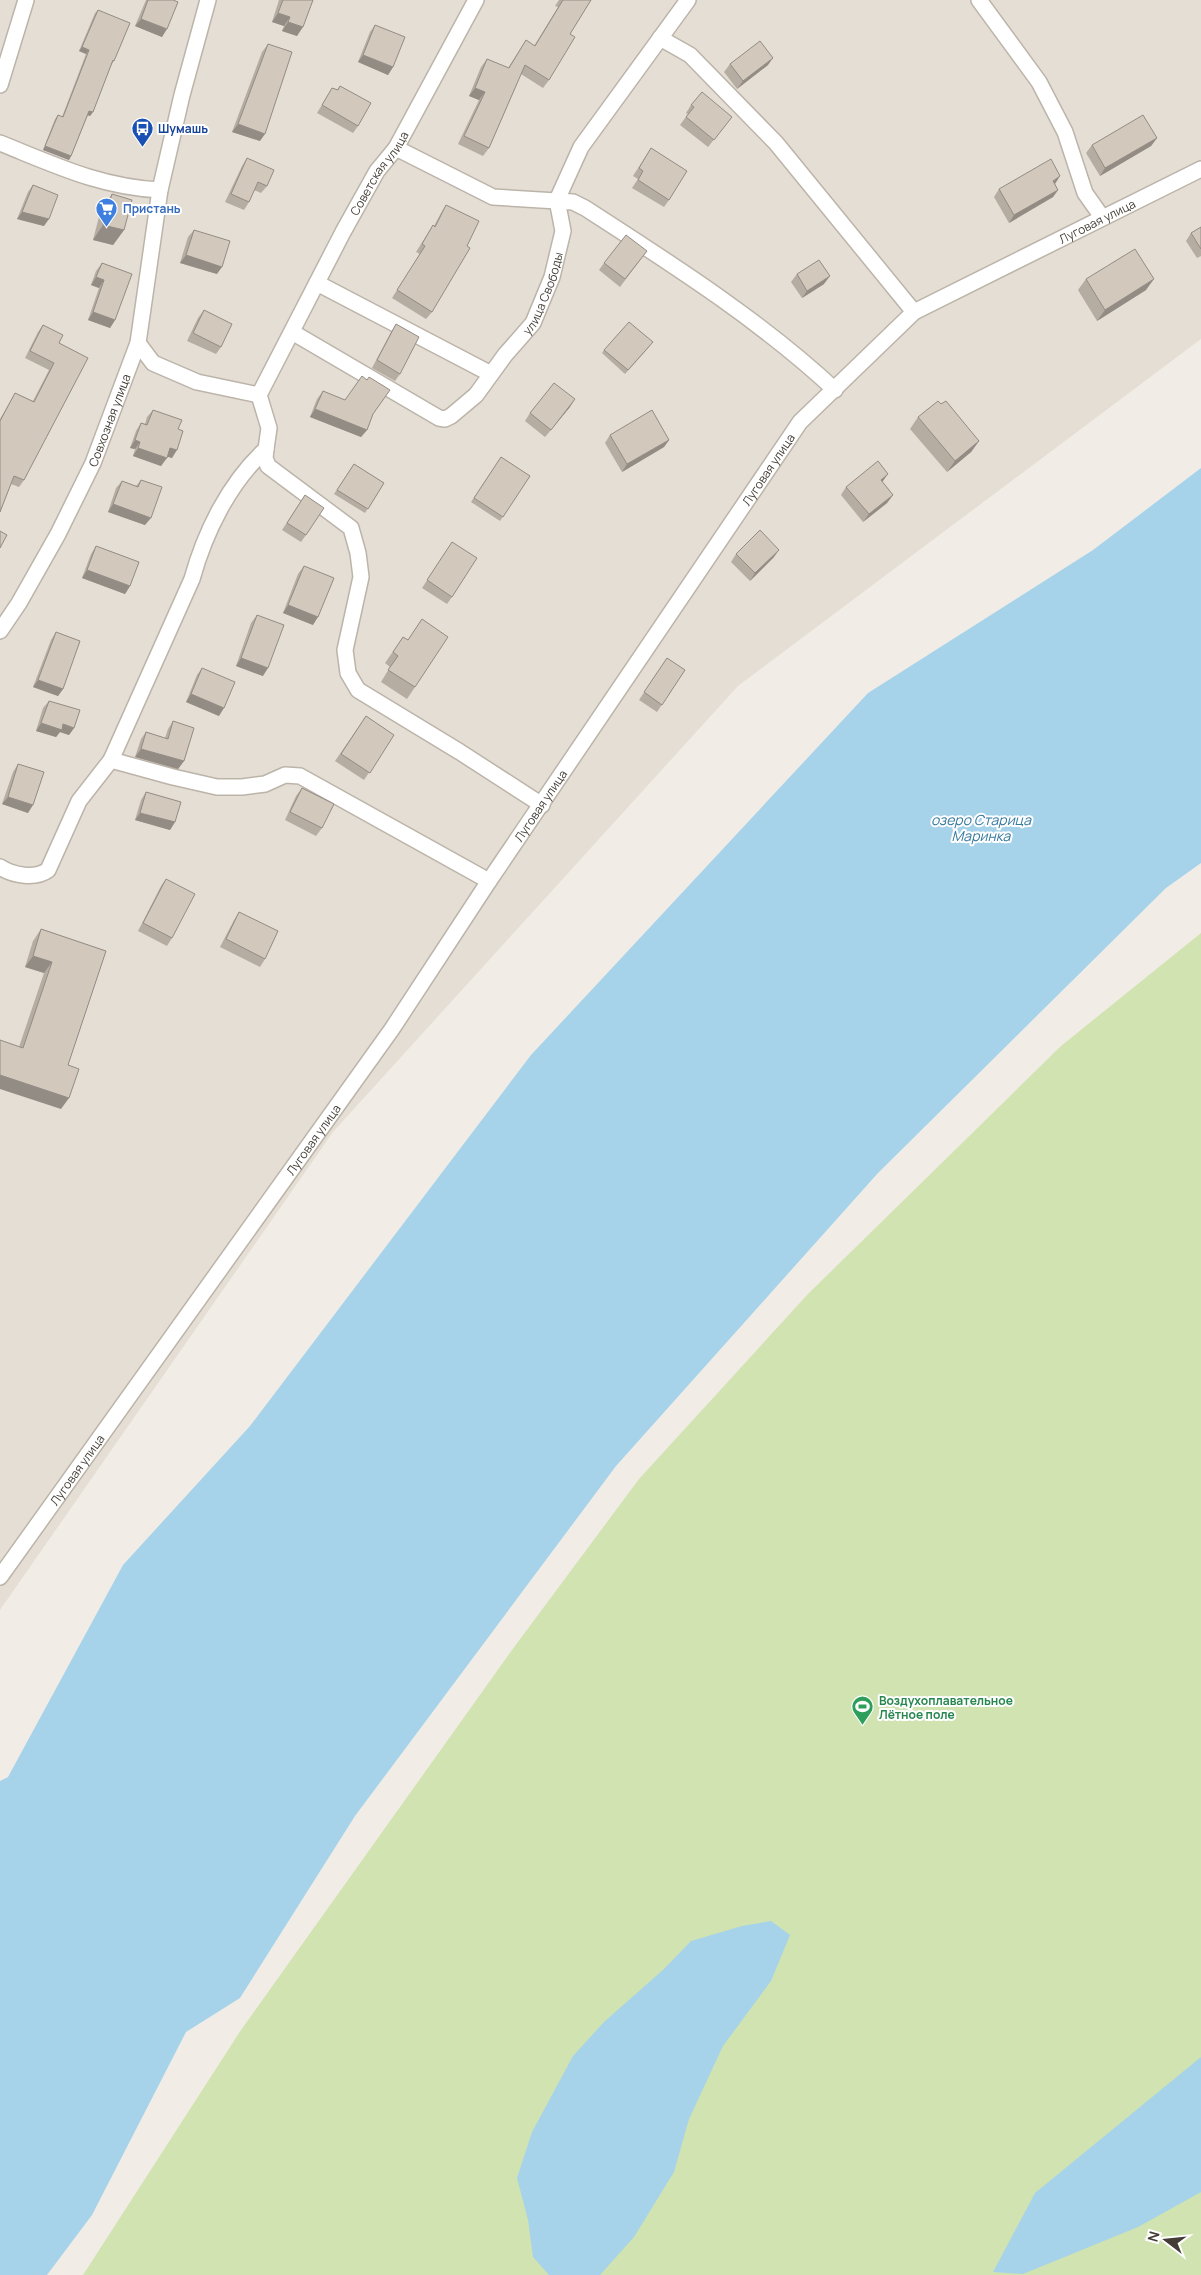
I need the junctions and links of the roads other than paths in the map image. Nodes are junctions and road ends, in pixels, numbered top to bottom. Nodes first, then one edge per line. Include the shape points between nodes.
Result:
1 (26, 0) edge
2 (208, 0) edge
3 (476, 0) edge
4 (688, 0) edge
5 (979, 0) edge
6 (660, 38) junction
7 (0, 85) edge
8 (0, 143) edge
9 (396, 148) junction
10 (1201, 169) edge
11 (160, 190) junction
12 (557, 200) junction
13 (1102, 217) junction
14 (317, 283) junction
15 (914, 312) junction
16 (292, 332) junction
17 (138, 343) junction
18 (491, 374) junction
19 (834, 390) junction
20 (260, 395) junction
21 (266, 449) junction
22 (0, 631) edge
23 (111, 760) junction
24 (542, 805) junction
25 (0, 867) edge
26 (489, 881) junction
27 (0, 1577) edge

1 - 7 street
2 - 11 street, Совхозная улица
3 - 9 street, Советская улица
4 - 6 street
5 - 13 street via 1039,82 1065,132 1085,193
6 - 12 street via 581,147
6 - 15 street via 690,56 776,143
8 - 11 street via 100,182 130,189
9 - 12 street via 493,197
9 - 14 street, Советская улица via 377,171
10 - 13 street, Луговая улица
11 - 17 street, Совхозная улица
12 - 18 street, улица Свободы via 563,231 552,277 533,322
12 - 19 street via 578,204 648,248 805,362
13 - 15 street, Луговая улица
14 - 16 street, Советская улица
14 - 18 street
15 - 19 street, Луговая улица
16 - 18 street, улица Свободы via 439,418 452,416 476,395
16 - 20 street, Советская улица
17 - 20 street via 153,363 197,382
17 - 22 street, Совхозная улица via 93,463 53,543
19 - 24 street, Луговая улица via 800,422
20 - 21 street via 268,428
21 - 23 street via 250,463 221,508
21 - 24 street via 268,466 351,528 361,577 345,650 348,673 358,690
23 - 25 street via 79,802 48,870 40,875 27,875
23 - 26 street via 217,786 242,787 265,784 285,775 300,776
24 - 26 street, Луговая улица
26 - 27 street, Луговая улица via 392,1029

